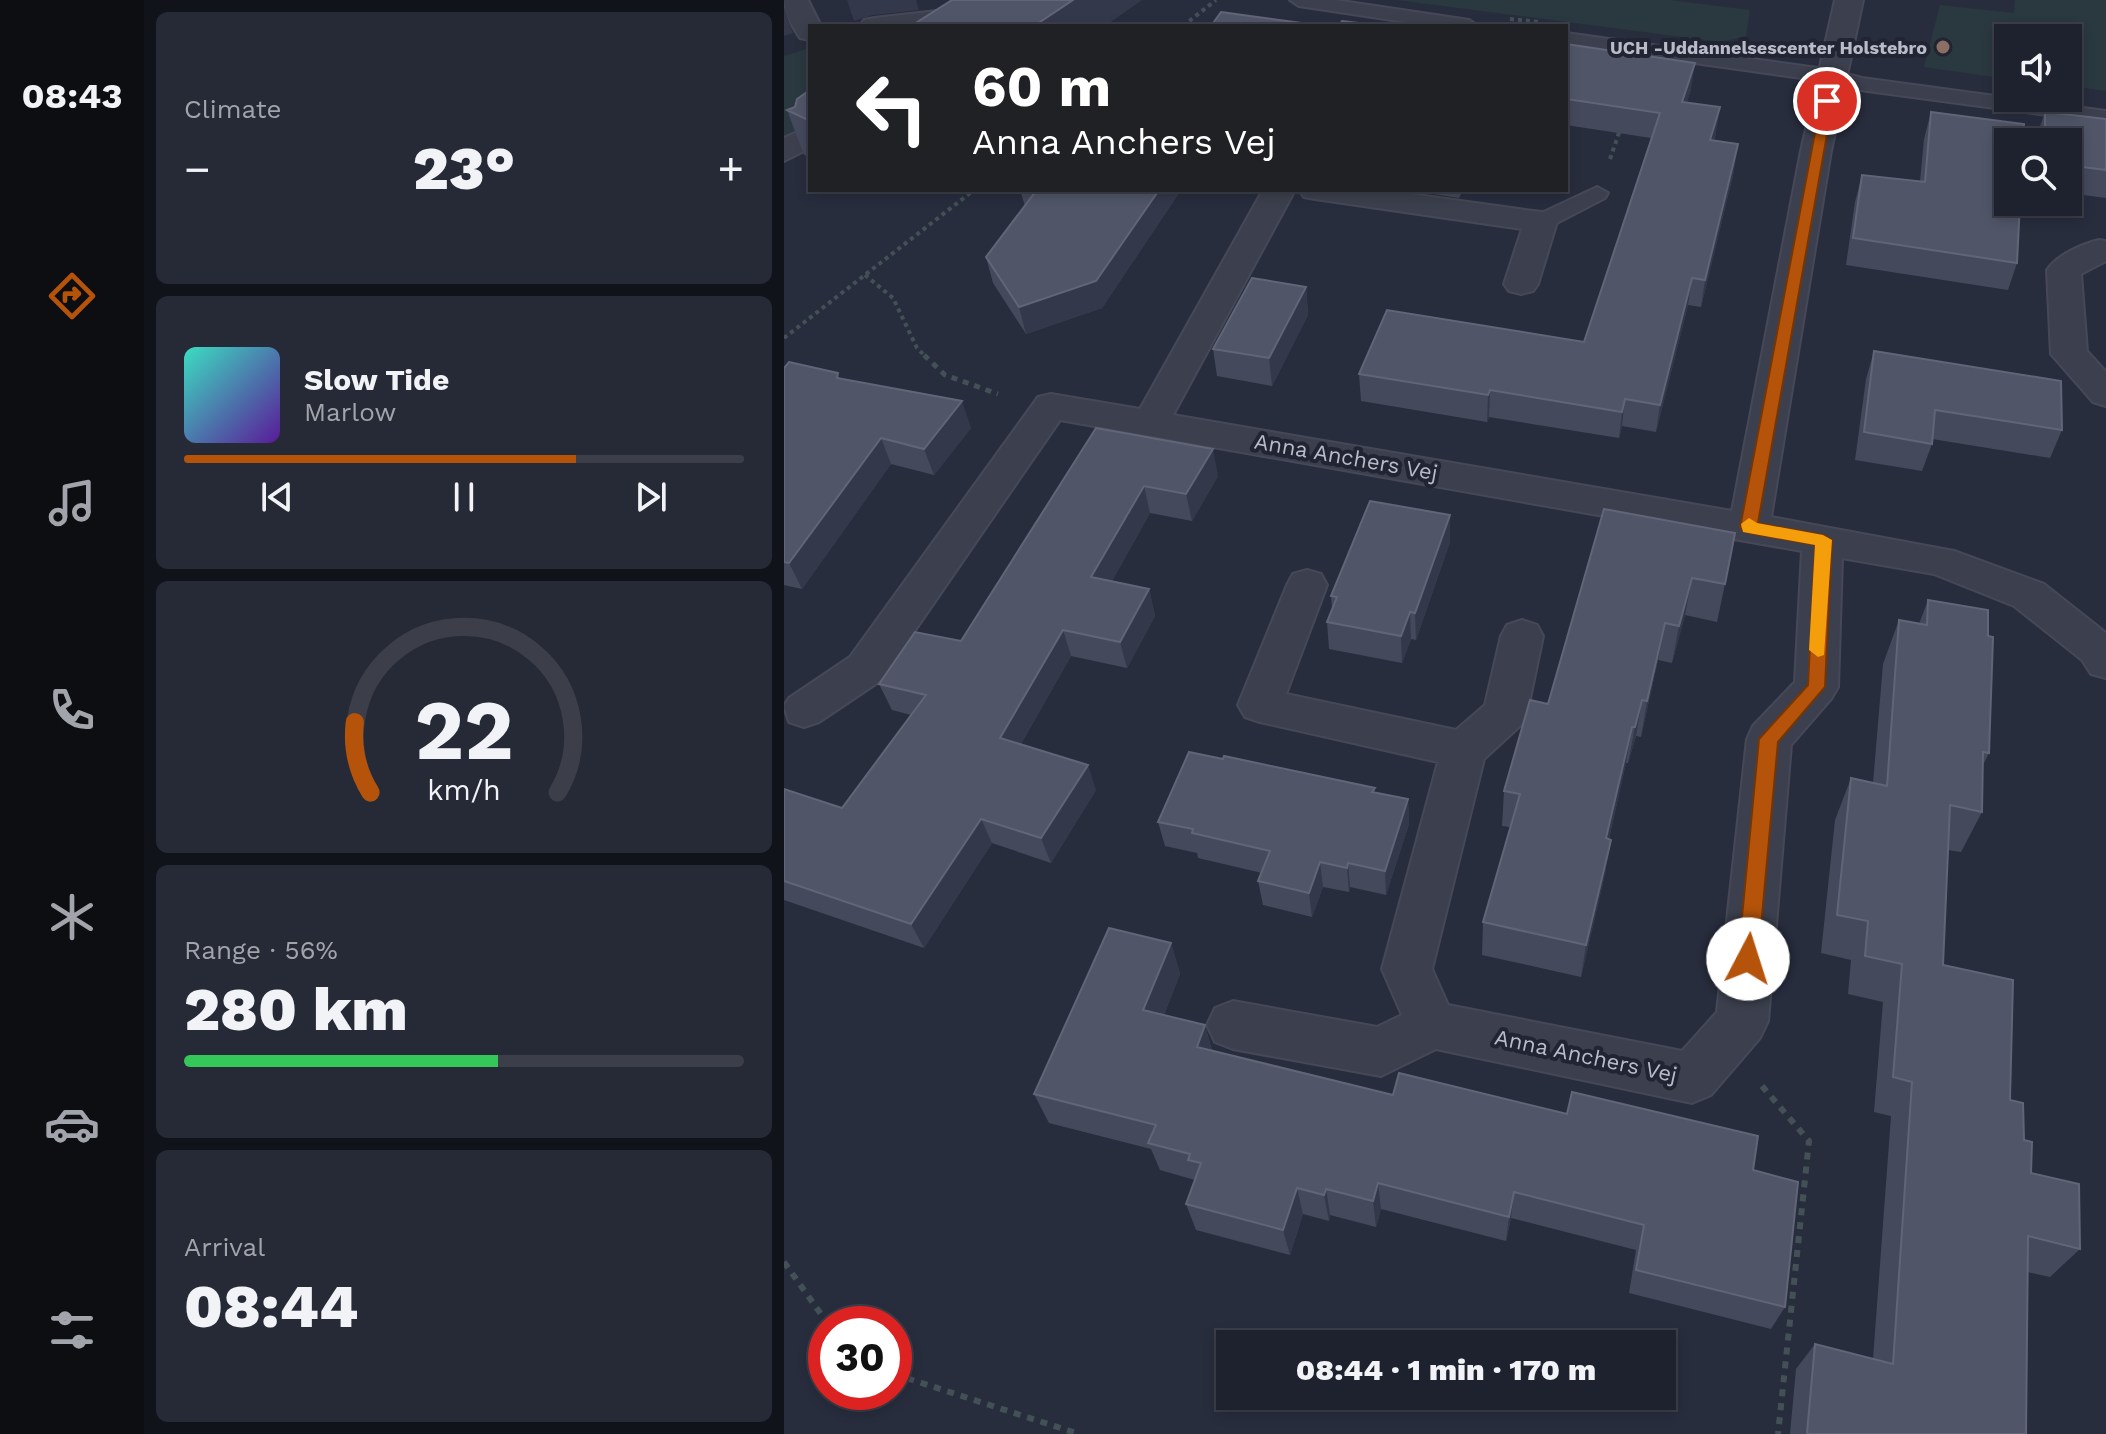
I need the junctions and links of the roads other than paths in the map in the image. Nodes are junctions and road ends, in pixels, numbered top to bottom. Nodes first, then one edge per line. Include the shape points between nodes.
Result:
1 (794, 0) edge
2 (1299, 0) edge
3 (1849, 0) edge
4 (947, 15) edge
5 (887, 24) edge
6 (1456, 24) edge
7 (808, 28) edge
8 (1568, 39) edge
9 (808, 41) edge
10 (784, 48) edge
11 (1832, 76) junction
12 (2106, 117) edge
13 (808, 136) edge
14 (784, 152) edge
15 (1278, 192) edge
16 (1329, 192) edge
17 (1597, 193) road end
18 (1541, 222) junction
19 (2106, 251) edge
20 (1521, 284) dead end
21 (2106, 394) edge
22 (1151, 422) junction
23 (1749, 528) junction
24 (1823, 540) junction
25 (1307, 585) dead end
26 (1522, 636) dead end
27 (2103, 641) edge
28 (804, 710) dead end
29 (1464, 750) junction
30 (1233, 1025) dead end
31 (1432, 1025) junction

1 - 7 street
2 - 6 lane
3 - 11 street
4 - 5 street
8 - 11 lane
9 - 10 street
11 - 12 lane
11 - 23 street
13 - 14 street
15 - 22 street
16 - 18 street
17 - 18 lane
18 - 20 street
19 - 21 street via 2064,270 2069,354
22 - 23 street, Anna Anchers Vej
22 - 28 street, Anna Anchers Vej via 1051,406 865,669
23 - 24 street, Anna Anchers Vej
24 - 27 street, Anna Anchers Vej via 1940,561 2029,595
24 - 31 street, Anna Anchers Vej via 1816,687 1769,739 1742,1021 1692,1078
25 - 29 street via 1260,705
26 - 29 street via 1505,713
29 - 31 street via 1407,969
30 - 31 street via 1381,1052

